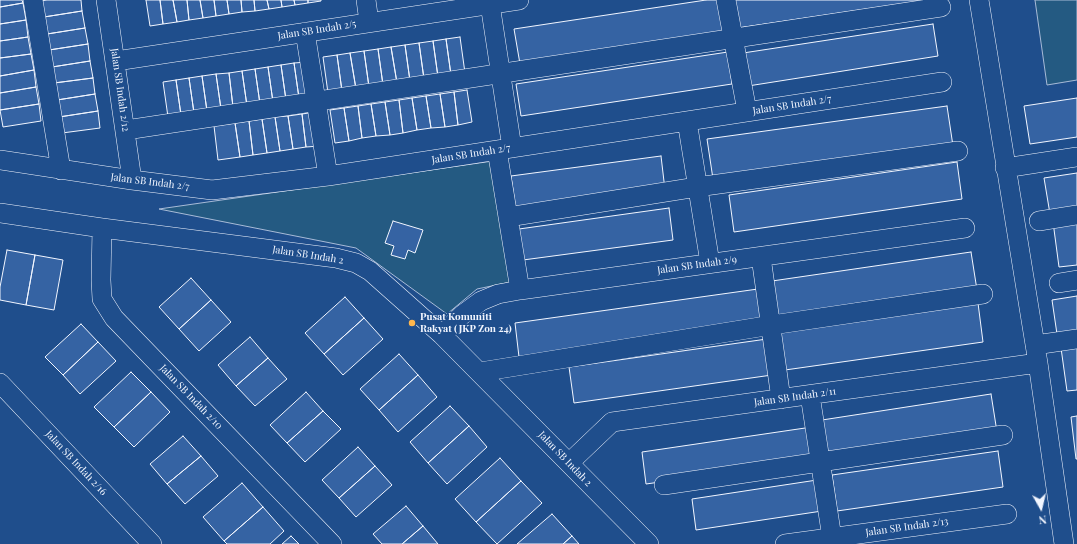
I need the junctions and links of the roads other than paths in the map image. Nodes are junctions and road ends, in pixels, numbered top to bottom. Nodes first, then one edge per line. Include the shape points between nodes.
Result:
1 (33, 0) edge
2 (106, 0) edge
3 (366, 0) edge
4 (519, 0) edge
5 (726, 0) edge
6 (979, 0) edge
7 (490, 4) junction
8 (940, 7) dead end
9 (369, 22) junction
10 (305, 32) junction
11 (733, 38) junction
12 (116, 60) junction
13 (500, 73) junction
14 (942, 82) dead end
15 (317, 101) junction
16 (747, 112) junction
17 (687, 121) junction
18 (126, 130) junction
19 (504, 149) junction
20 (958, 151) dead end
21 (1077, 157) edge
22 (0, 160) edge
23 (1006, 168) junction
24 (61, 170) junction
25 (328, 176) junction
26 (132, 180) junction
27 (697, 187) junction
28 (0, 213) edge
29 (1077, 215) edge
30 (508, 217) junction
31 (1039, 221) dead end
32 (102, 228) junction
33 (965, 228) dead end
34 (761, 256) junction
35 (710, 263) junction
36 (520, 290) junction
37 (983, 294) dead end
38 (772, 325) junction
39 (442, 335) junction
40 (1077, 339) edge
41 (1036, 354) junction
42 (480, 372) junction
43 (0, 383) edge
44 (810, 395) junction
45 (781, 398) junction
46 (1003, 435) dead end
47 (821, 461) junction
48 (569, 463) junction
49 (664, 485) dead end
50 (1007, 514) dead end
51 (1069, 520) edge
52 (879, 537) edge
53 (832, 538) junction
54 (152, 544) edge
55 (332, 544) edge
56 (649, 544) edge
57 (784, 544) edge
58 (1064, 544) edge

1 - 24 street
2 - 12 street, Jalan SB Indah 2/12
3 - 9 street
4 - 7 street, Jalan SB Indah 2/5
5 - 11 street
6 - 23 street
7 - 9 street, Jalan SB Indah 2/5
7 - 13 street
8 - 11 street
9 - 10 street, Jalan SB Indah 2/5
10 - 12 street, Jalan SB Indah 2/5
10 - 15 street
11 - 13 street
11 - 16 street
12 - 18 street, Jalan SB Indah 2/12
13 - 15 street
13 - 19 street
14 - 16 street, Jalan SB Indah 2/7
15 - 18 street
15 - 25 street
16 - 17 street, Jalan SB Indah 2/7
17 - 19 street, Jalan SB Indah 2/7
17 - 27 street
18 - 26 street, Jalan SB Indah 2/12
19 - 25 street, Jalan SB Indah 2/7
19 - 30 street
20 - 27 street
21 - 23 street
22 - 24 street, Jalan SB Indah 2/7
23 - 41 street
24 - 26 street, Jalan SB Indah 2/7
25 - 26 street, Jalan SB Indah 2/7 via 212,190
27 - 30 street
27 - 35 street
28 - 32 street, Jalan SB Indah 2
29 - 31 street
30 - 36 street
32 - 39 street, Jalan SB Indah 2 via 336,258 356,263 370,271
32 - 55 street, Jalan SB Indah 2/10 via 102,299 114,318
33 - 34 street, Jalan SB Indah 2/9
34 - 35 street, Jalan SB Indah 2/9
34 - 38 street
35 - 36 street, Jalan SB Indah 2/9
36 - 39 street, Jalan SB Indah 2/9 via 498,294 481,301
37 - 38 street
38 - 42 street
38 - 45 street
39 - 42 street, Jalan SB Indah 2
40 - 41 street, Jalan SB Indah 2/11
41 - 44 street, Jalan SB Indah 2/11
41 - 51 street
42 - 48 street, Jalan SB Indah 2
43 - 54 street, Jalan SB Indah 2/16
44 - 45 street, Jalan SB Indah 2/11
44 - 47 street
45 - 48 street, Jalan SB Indah 2/11 via 612,422
46 - 47 street
47 - 49 street
47 - 53 street
48 - 56 street, Jalan SB Indah 2
50 - 52 street, Jalan SB Indah 2/13
51 - 58 street
52 - 53 street, Jalan SB Indah 2/13
53 - 57 street, Jalan SB Indah 2/13

